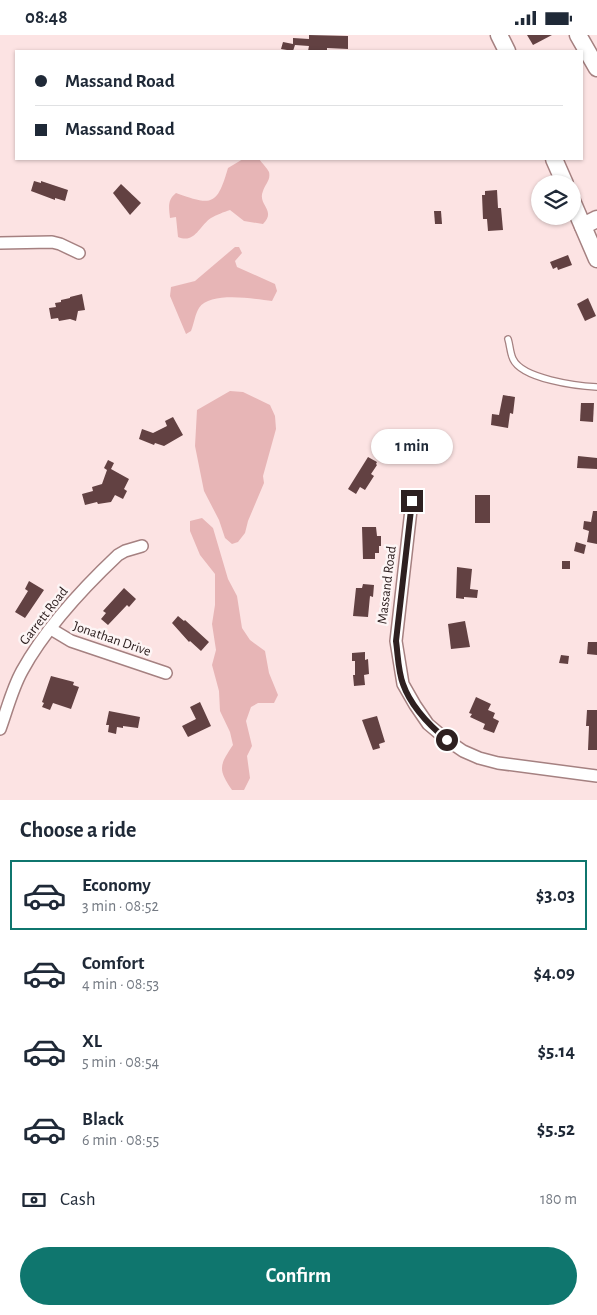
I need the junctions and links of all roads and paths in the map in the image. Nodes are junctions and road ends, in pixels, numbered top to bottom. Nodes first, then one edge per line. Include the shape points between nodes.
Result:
1 (499, 35) edge
2 (578, 35) edge
3 (506, 50) edge
4 (592, 50) edge
5 (597, 68) edge
6 (554, 160) edge
7 (561, 175) edge
8 (581, 212) edge
9 (590, 222) edge
10 (0, 243) edge
11 (79, 253) dead end
12 (597, 259) edge
13 (508, 339) dead end
14 (597, 387) edge
15 (412, 501) dead end
16 (142, 546) dead end
17 (51, 629) junction
18 (166, 673) dead end
19 (0, 729) edge
20 (597, 775) edge

1 - 3 street
2 - 4 street
4 - 5 street
6 - 7 street
8 - 9 street
9 - 12 street
10 - 11 street via 60,244
13 - 14 lane via 513,360 522,368 539,377
15 - 20 street, Massand Road via 396,641 403,684 415,705 428,724 447,740 479,758
16 - 17 street, Garrett Road via 118,555
17 - 18 street, Jonathan Drive via 71,641
17 - 19 street, Garrett Road via 22,671

